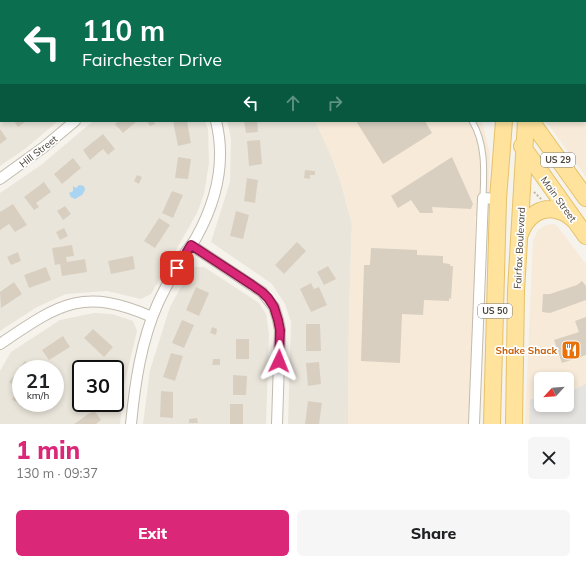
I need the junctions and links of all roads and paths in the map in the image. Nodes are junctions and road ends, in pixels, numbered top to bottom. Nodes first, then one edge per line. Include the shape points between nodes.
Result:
1 (73, 122) edge
2 (216, 122) edge
3 (472, 122) edge
4 (504, 122) edge
5 (505, 122) edge
6 (526, 122) edge
7 (532, 122) edge
8 (524, 150) junction
9 (0, 179) edge
10 (490, 198) junction
11 (586, 198) edge
12 (574, 219) junction
13 (519, 235) junction
14 (586, 236) edge
15 (191, 245) junction
16 (495, 302) junction
17 (478, 303) junction
18 (152, 317) junction
19 (0, 344) edge
20 (131, 424) edge
21 (277, 424) edge
22 (474, 424) edge
23 (492, 424) edge
24 (514, 424) edge

1 - 9 street, Hill Street
2 - 15 street via 220,164 217,184 210,209
3 - 10 lane via 482,148
4 - 10 main road, US 50
5 - 8 main road, Main Street / US 29
6 - 8 main road, Fairfax Boulevard / US 50
7 - 11 main road, US 29
8 - 12 main road, Main Street / US 29
8 - 13 main road, Fairfax Boulevard / US 50
10 - 16 main road, US 50
10 - 17 street
12 - 13 main road via 555,210 539,212 527,220
12 - 14 main road, Main Street / US 29
13 - 24 main road, Fairfax Boulevard / US 50
15 - 18 street
15 - 21 street via 262,292 274,307 280,330
16 - 17 street
16 - 23 main road, US 50
17 - 22 street
18 - 19 street via 110,302 72,304 42,316
18 - 20 street via 134,386

